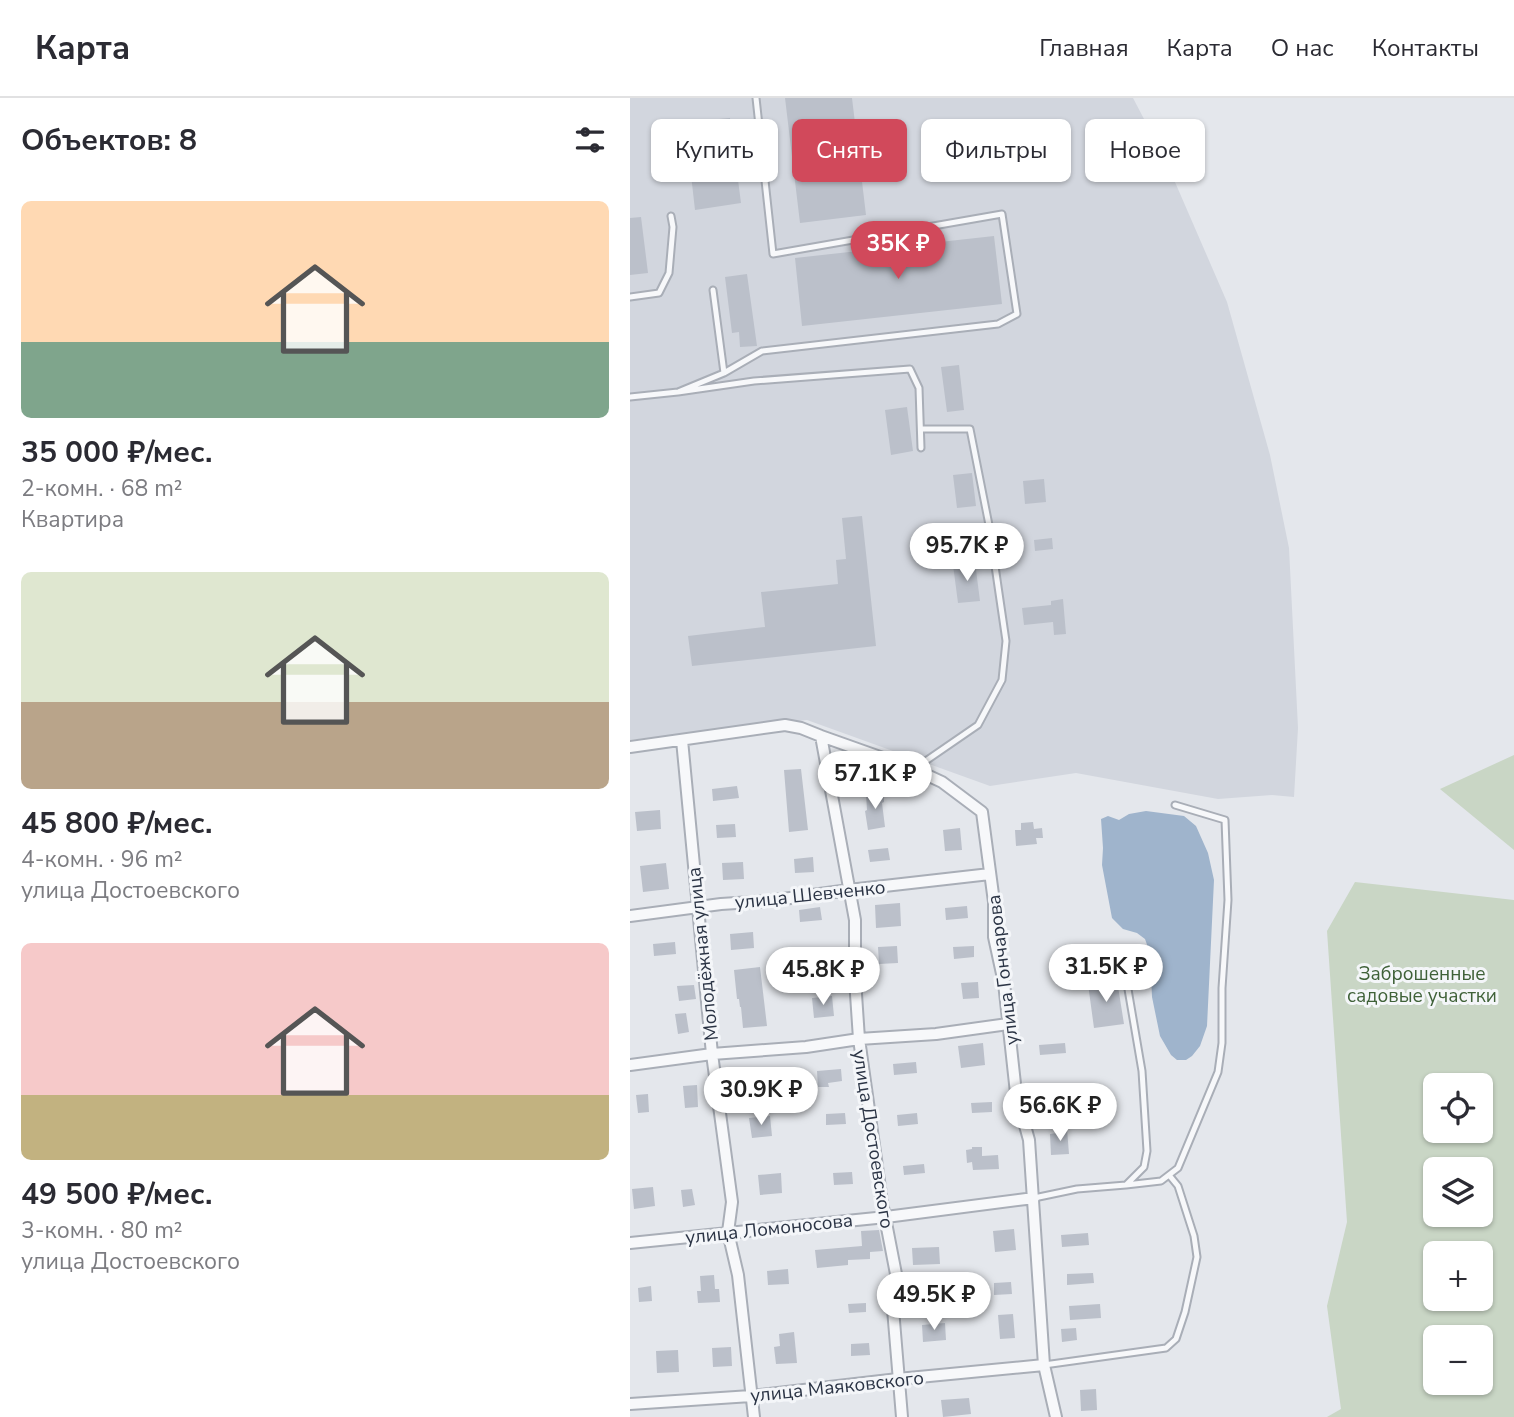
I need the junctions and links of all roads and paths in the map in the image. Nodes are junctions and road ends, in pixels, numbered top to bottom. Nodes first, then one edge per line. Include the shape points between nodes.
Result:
1 (756, 98) edge
2 (671, 216) dead end
3 (713, 290) dead end
4 (630, 298) edge
5 (724, 373) junction
6 (678, 392) junction
7 (630, 397) edge
8 (921, 429) junction
9 (921, 448) dead end
10 (821, 736) junction
11 (682, 740) junction
12 (630, 747) edge
13 (914, 769) junction
14 (1175, 805) dead end
15 (990, 874) junction
16 (849, 890) junction
17 (697, 908) junction
18 (630, 916) edge
19 (1123, 960) dead end
20 (1008, 1024) junction
21 (859, 1039) junction
22 (712, 1054) junction
23 (630, 1065) edge
24 (1169, 1175) junction
25 (1126, 1185) junction
26 (1034, 1198) junction
27 (886, 1217) junction
28 (727, 1232) junction
29 (630, 1243) edge
30 (1044, 1366) junction
31 (898, 1379) junction
32 (751, 1396) junction
33 (630, 1404) edge
34 (754, 1417) edge
35 (902, 1417) edge
36 (1056, 1417) edge

1 - 5 lane via 773,254 1002,215 1017,314 998,324 762,351
2 - 4 lane via 669,272 659,293
3 - 5 lane
5 - 6 lane
6 - 7 lane
6 - 8 lane via 910,369 919,388
8 - 9 lane
8 - 13 lane via 970,429 1006,641 1002,680 978,725
10 - 11 street via 785,725
10 - 13 street
10 - 16 street, улица Достоевского
11 - 12 street
11 - 17 street, Молодёжная улица
13 - 15 street, улица Гончарова via 942,782 982,812
14 - 24 lane via 1225,820 1228,901 1218,1072 1178,1168
15 - 16 street, улица Шевченко
15 - 20 street, улица Гончарова via 994,937
16 - 17 street, улица Шевченко
16 - 21 street, улица Достоевского via 855,920
17 - 18 street, улица Шевченко
17 - 22 street, Молодёжная улица
19 - 25 lane via 1142,1071 1147,1150 1144,1167
20 - 21 street
20 - 26 street, улица Гончарова via 1016,1093 1029,1140
21 - 22 street
21 - 27 street, улица Достоевского
22 - 23 street
22 - 28 street, Молодёжная улица via 732,1202
24 - 25 lane via 1161,1181
24 - 30 lane via 1178,1186 1197,1257 1176,1339 1166,1348
25 - 26 lane
26 - 27 street, улица Ломоносова
26 - 30 street, улица Гончарова
27 - 28 street, улица Ломоносова
27 - 31 street, улица Достоевского via 896,1273 893,1310
28 - 29 street, улица Ломоносова
28 - 32 street, Молодёжная улица via 738,1275
30 - 31 street, улица Маяковского
30 - 36 street, улица Гончарова
31 - 32 street, улица Маяковского
31 - 35 street, улица Достоевского
32 - 33 street, улица Маяковского
32 - 34 street, Молодёжная улица

